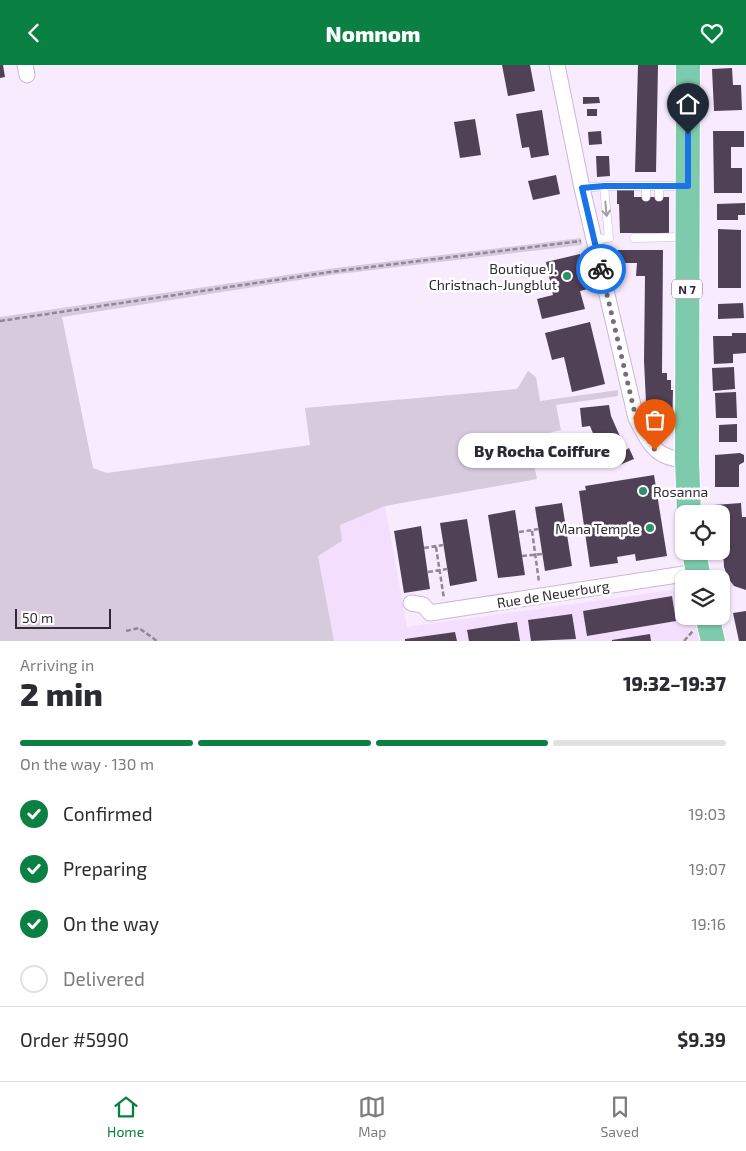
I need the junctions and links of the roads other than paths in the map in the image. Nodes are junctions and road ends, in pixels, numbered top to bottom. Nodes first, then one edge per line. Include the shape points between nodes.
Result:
1 (557, 65) edge
2 (688, 65) edge
3 (604, 186) junction
4 (646, 186) junction
5 (658, 186) junction
6 (688, 186) junction
7 (582, 188) junction
8 (646, 197) dead end
9 (659, 197) dead end
10 (688, 237) junction
11 (634, 238) dead end
12 (593, 240) junction
13 (687, 460) junction
14 (689, 505) edge
15 (697, 567) edge
16 (411, 603) dead end

1 - 7 street
2 - 6 main road, N 7
3 - 4 lane
3 - 7 lane
3 -> 12 lane via 609,238
4 - 5 lane
4 - 8 lane
5 - 6 lane
5 - 9 lane
6 - 10 main road, N 7
7 - 12 street
10 - 11 lane via 647,235
10 - 13 main road, N 7
12 - 13 street via 636,418 655,450 665,457
13 - 14 main road, N 7
15 - 16 street, Rue de Neuerburg via 430,613 423,605

